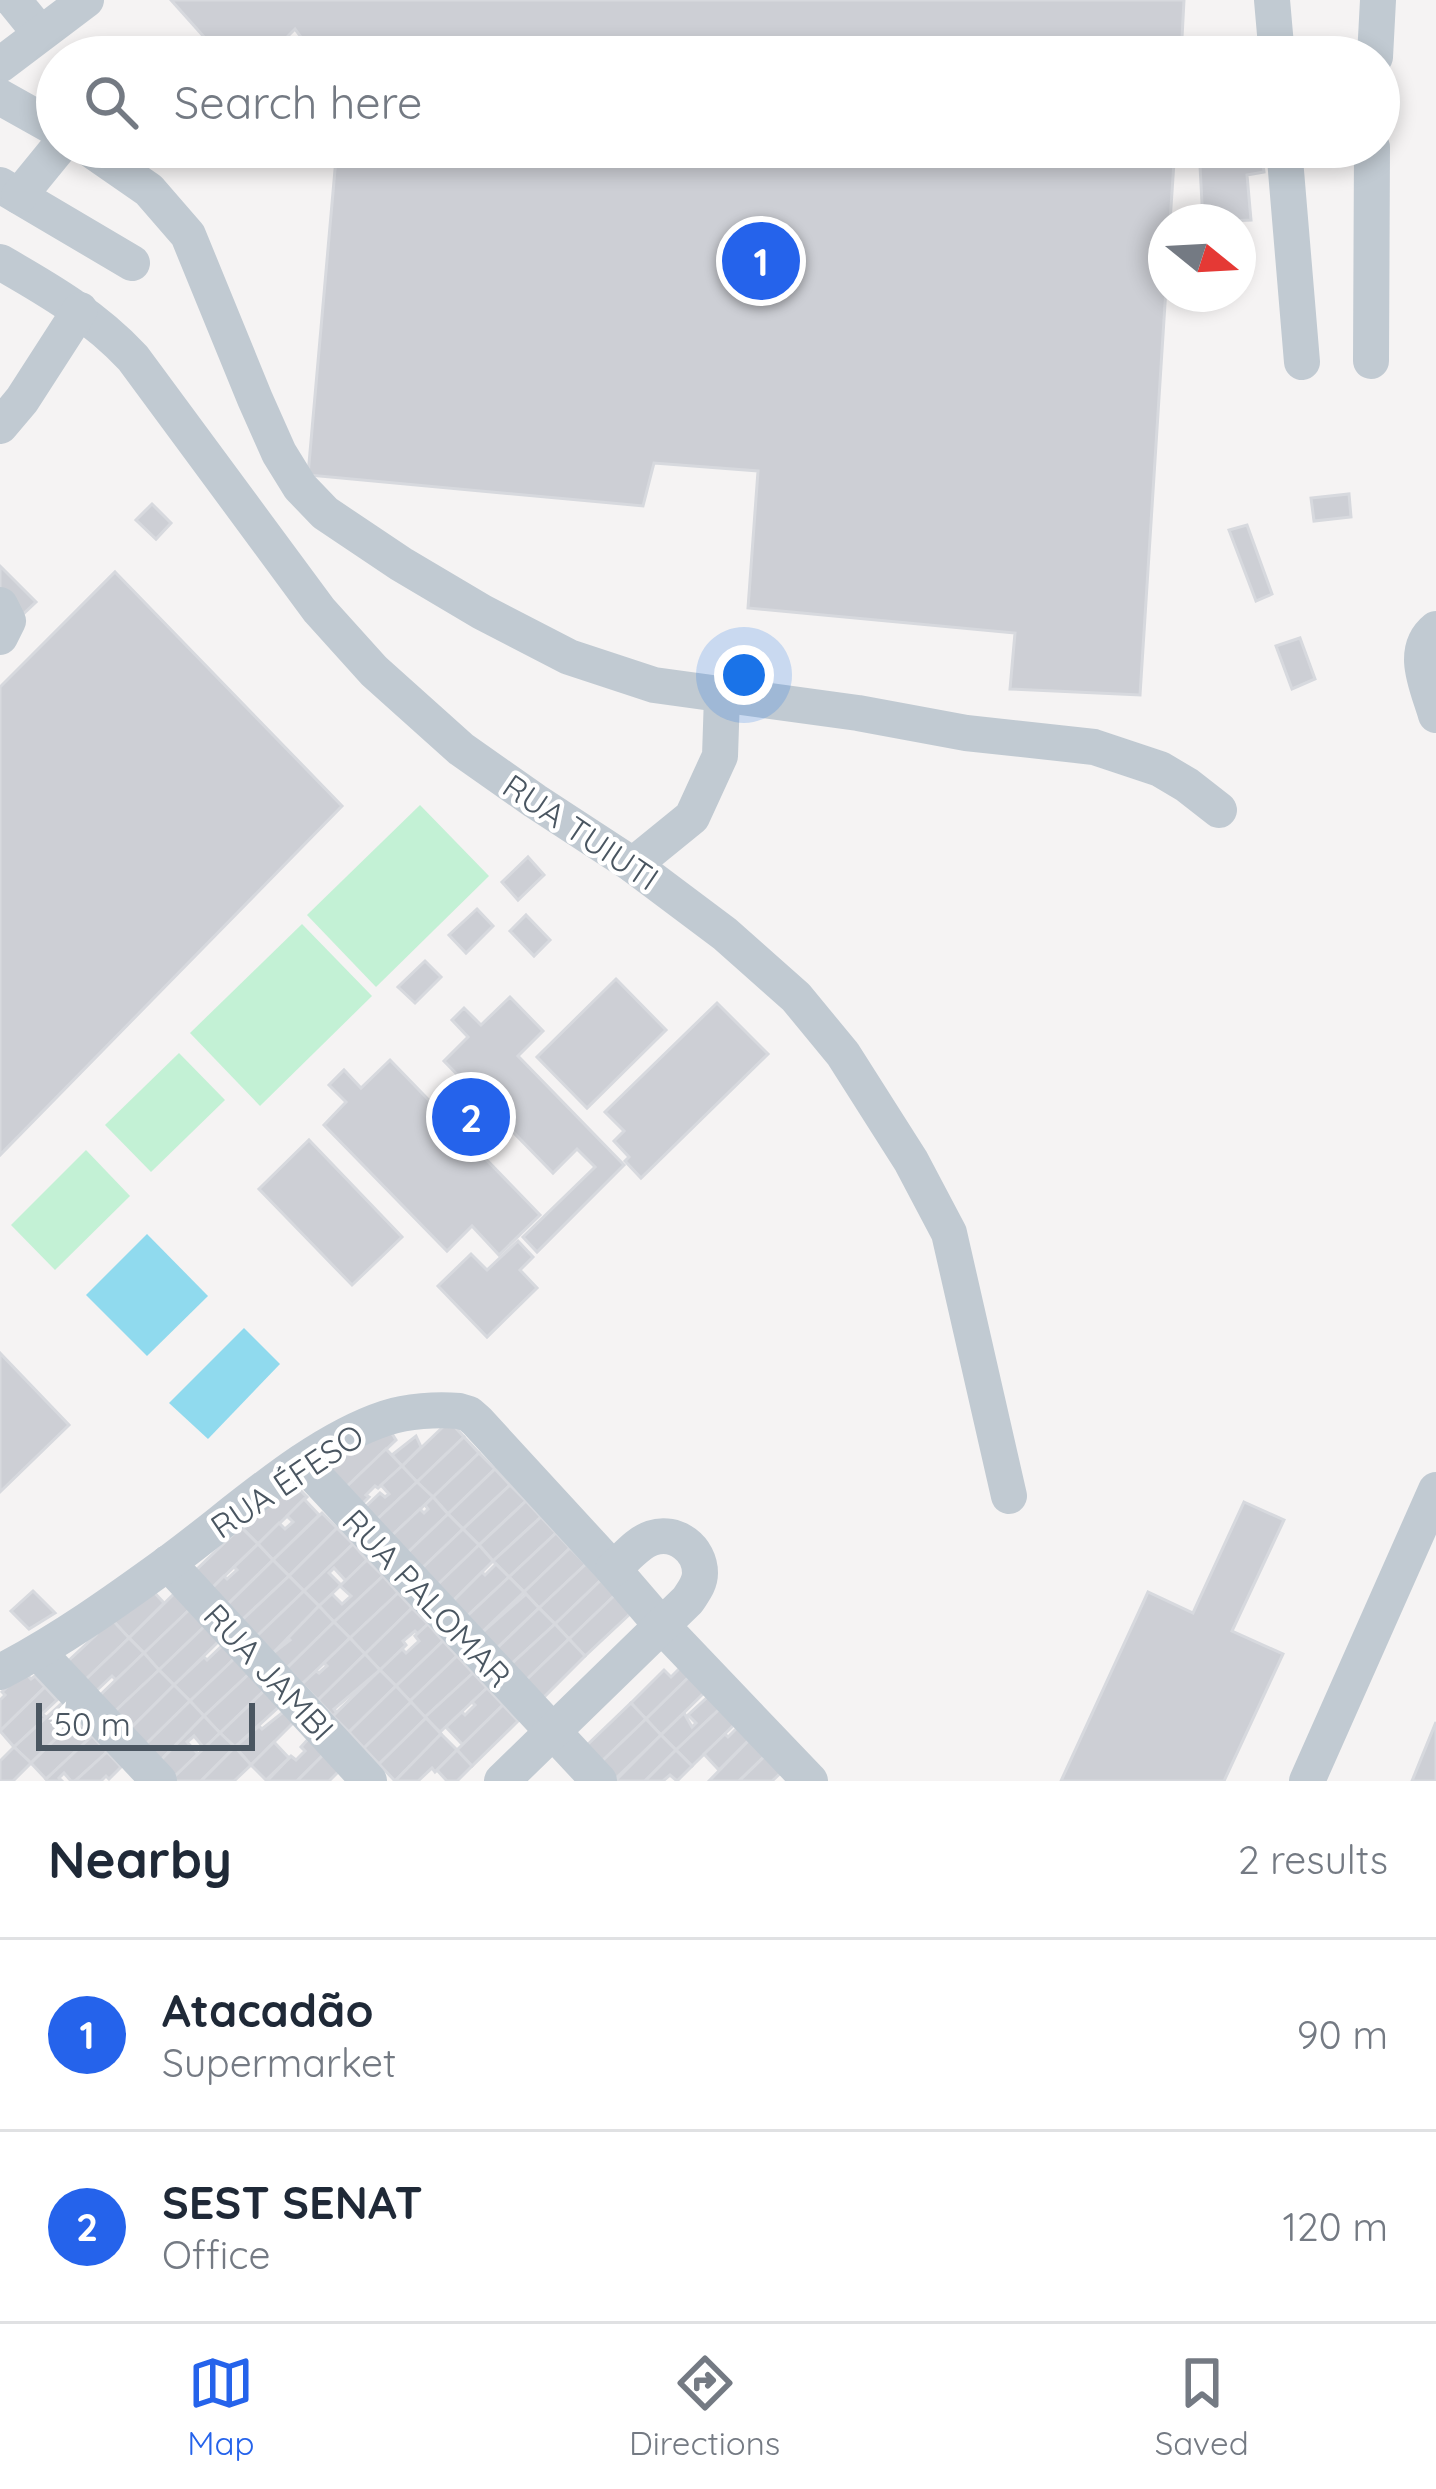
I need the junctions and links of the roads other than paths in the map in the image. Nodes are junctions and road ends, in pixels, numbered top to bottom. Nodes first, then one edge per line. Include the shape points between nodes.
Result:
1 (13, 0) edge
2 (86, 0) edge
3 (1272, 0) edge
4 (1378, 0) edge
5 (40, 33) junction
6 (38, 36) edge
7 (1275, 36) edge
8 (1376, 36) edge
9 (36, 38) edge
10 (2, 80) edge
11 (36, 110) edge
12 (36, 167) edge
13 (117, 168) edge
14 (1286, 168) edge
15 (1372, 168) edge
16 (9, 190) edge
17 (0, 262) edge
18 (132, 263) dead end
19 (80, 310) junction
20 (1371, 361) dead end
21 (1302, 362) dead end
22 (7, 400) edge
23 (0, 604) edge
24 (1436, 629) edge
25 (0, 637) edge
26 (722, 696) junction
27 (1436, 715) edge
28 (1219, 810) dead end
29 (633, 865) junction
30 (302, 1462) junction
31 (1436, 1490) edge
32 (1009, 1496) dead end
33 (168, 1563) junction
34 (613, 1569) junction
35 (675, 1613) junction
36 (38, 1652) junction
37 (0, 1672) edge
38 (553, 1733) junction
39 (159, 1781) edge
40 (369, 1781) edge
41 (502, 1781) edge
42 (599, 1781) edge
43 (810, 1781) edge
44 (1307, 1781) edge

1 - 5 street
2 - 5 street
3 - 7 street
4 - 8 street
5 - 6 street
9 - 10 street
10 - 11 street
12 - 16 street
13 - 26 street via 188,235 279,453 325,513 569,657 654,685
14 - 21 street
15 - 20 street
16 - 18 street
17 - 19 street, RUA TUIUTI
19 - 22 street
19 - 29 street, RUA TUIUTI via 134,358 319,610 374,671 461,749
23 - 25 street via 8,620
24 - 27 street via 1421,656
26 - 28 street via 1094,747 1160,769
26 - 29 street via 720,756 692,817
29 - 32 street, RUA TUIUTI via 796,998 843,1054 911,1161 949,1233
30 - 33 street, RUA ÉFESO
30 - 34 street, RUA ÉFESO via 389,1416 469,1414
30 - 38 street, RUA PALOMAR
31 - 44 street
33 - 36 street, RUA ÉFESO
33 - 40 street, RUA JAMBI
34 - 35 street, RUA ÉFESO
34 - 35 street via 647,1539 681,1540 700,1568 698,1586
35 - 38 street
35 - 43 street, RUA ÉFESO
36 - 37 street, RUA ÉFESO
36 - 39 street
38 - 41 street
38 - 42 street, RUA PALOMAR

